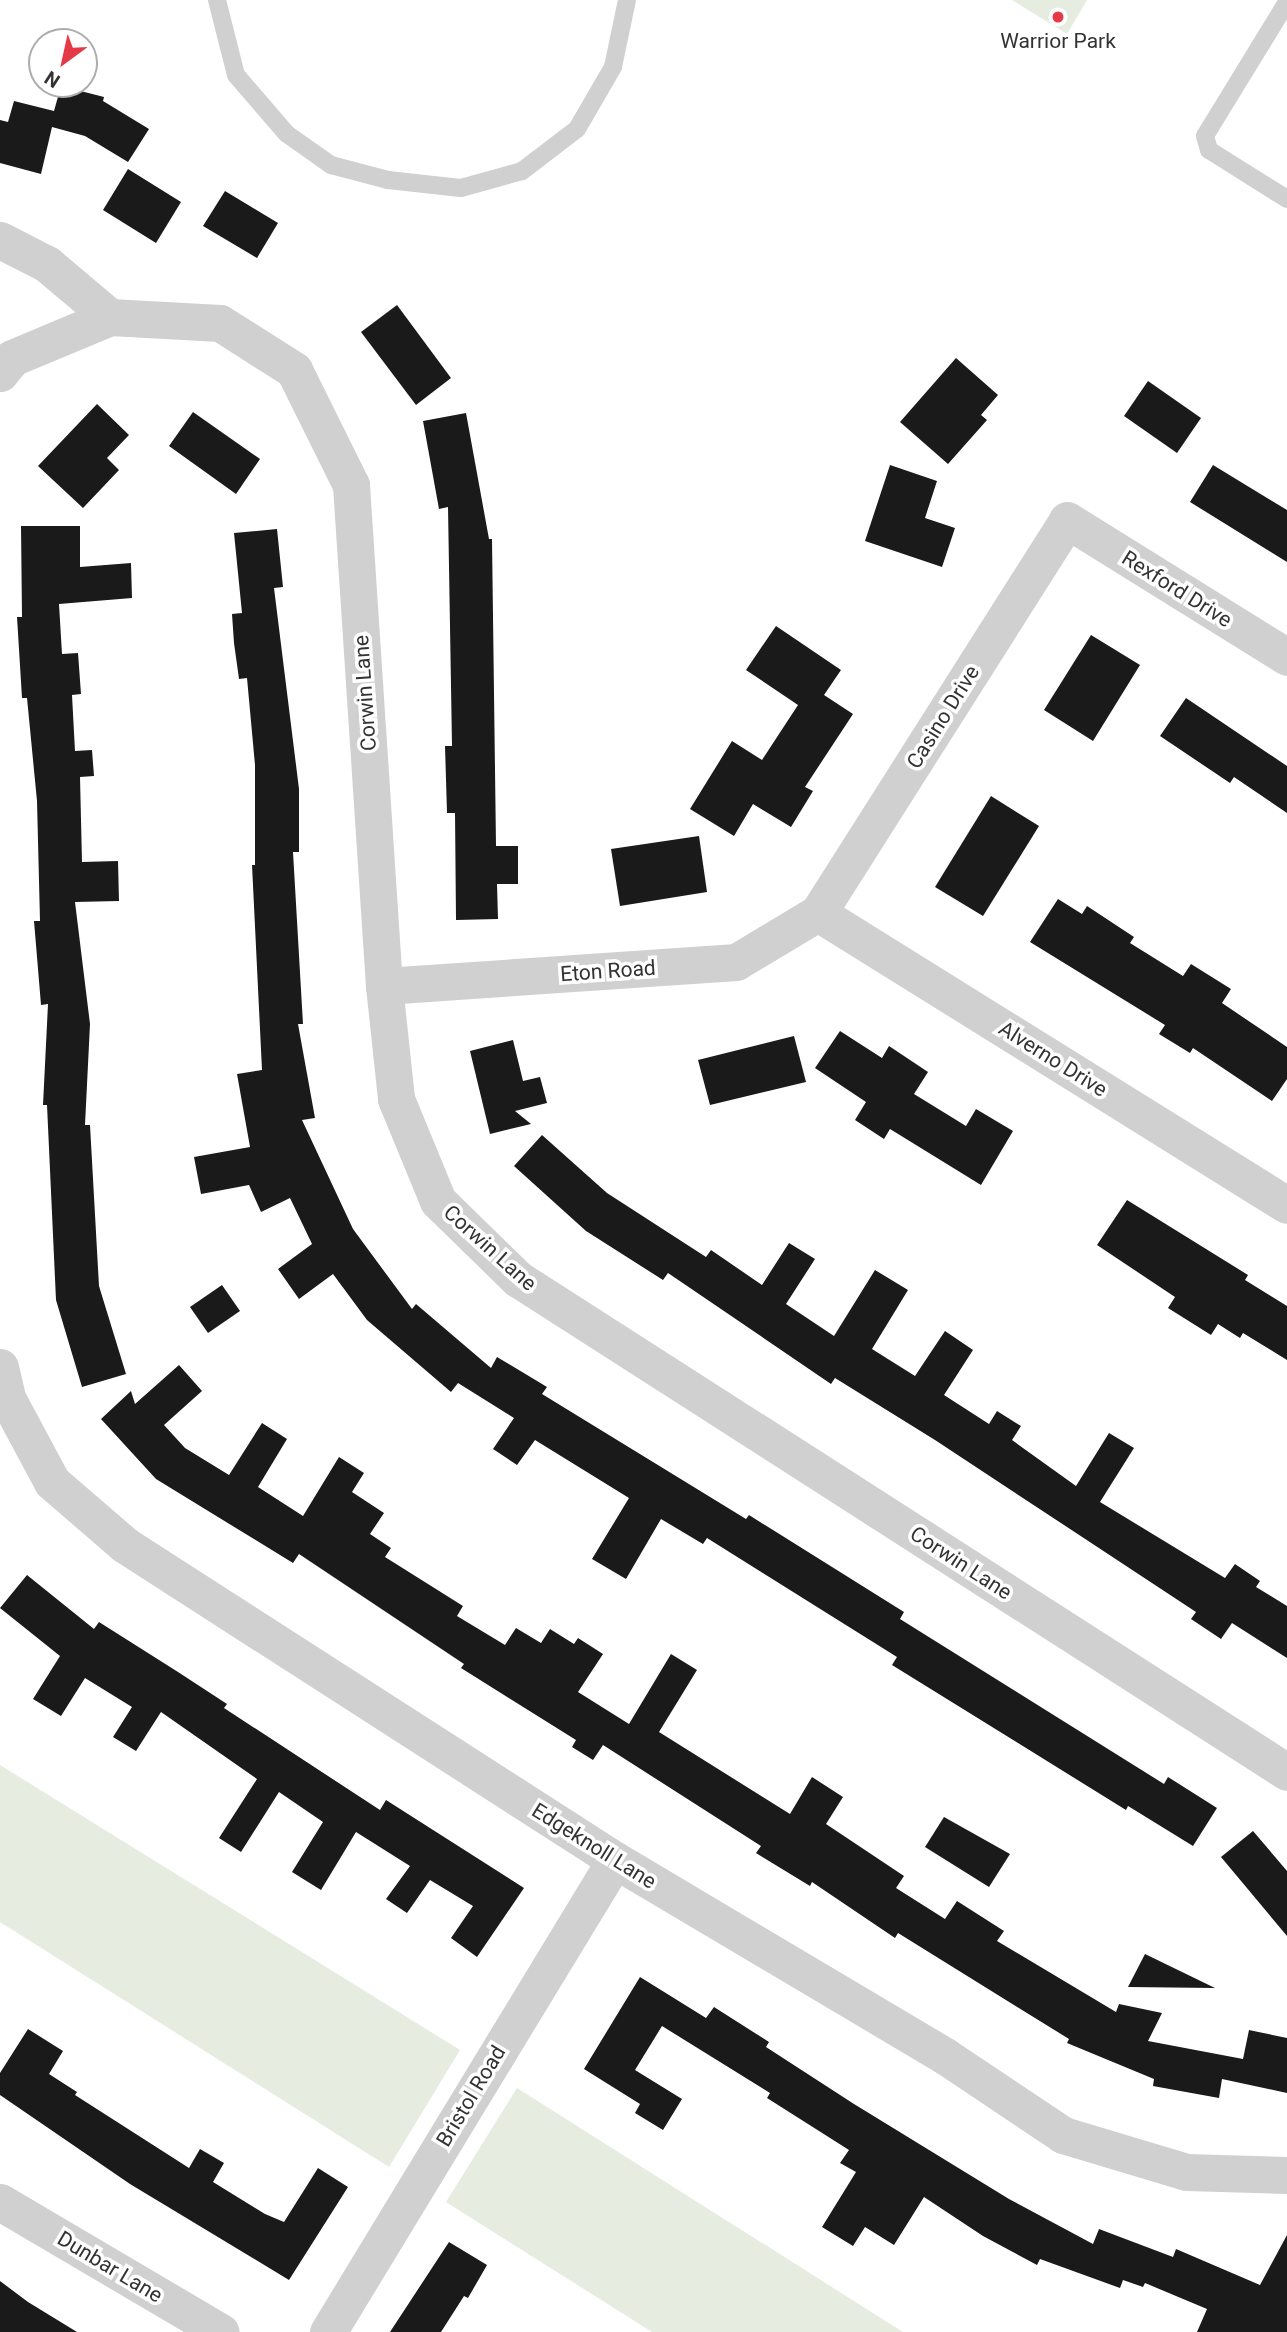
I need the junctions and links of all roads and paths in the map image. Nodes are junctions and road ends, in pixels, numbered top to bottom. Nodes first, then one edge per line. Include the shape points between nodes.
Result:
1 (217, 0) edge
2 (627, 0) edge
3 (1287, 2) edge
4 (1287, 199) edge
5 (0, 240) edge
6 (110, 317) junction
7 (0, 373) edge
8 (1067, 520) joint
9 (1287, 657) edge
10 (818, 913) junction
11 (384, 986) junction
12 (1287, 1205) edge
13 (0, 1367) edge
14 (1287, 1772) edge
15 (615, 1860) junction
16 (1287, 2175) edge
17 (0, 2202) edge
18 (220, 2332) edge
19 (328, 2332) edge

1 - 2 lane via 236,75 287,134 331,165 388,180 461,188 522,171 577,129 613,66
3 - 4 lane via 1205,136 1209,150
5 - 6 street via 47,264
6 - 7 street via 12,358
6 - 11 street, Corwin Lane via 220,323 294,370 351,485
8 - 9 street, Rexford Drive
8 - 10 street, Casino Drive
10 - 11 street, Eton Road via 736,962
10 - 12 street, Alverno Drive
11 - 14 street, Corwin Lane via 396,1099 438,1201 518,1279
13 - 15 street, Edgeknoll Lane via 7,1398 52,1482 125,1545
15 - 16 street, Edgeknoll Lane via 945,2056 1063,2135 1186,2172
15 - 19 street, Bristol Road
17 - 18 street, Dunbar Lane

